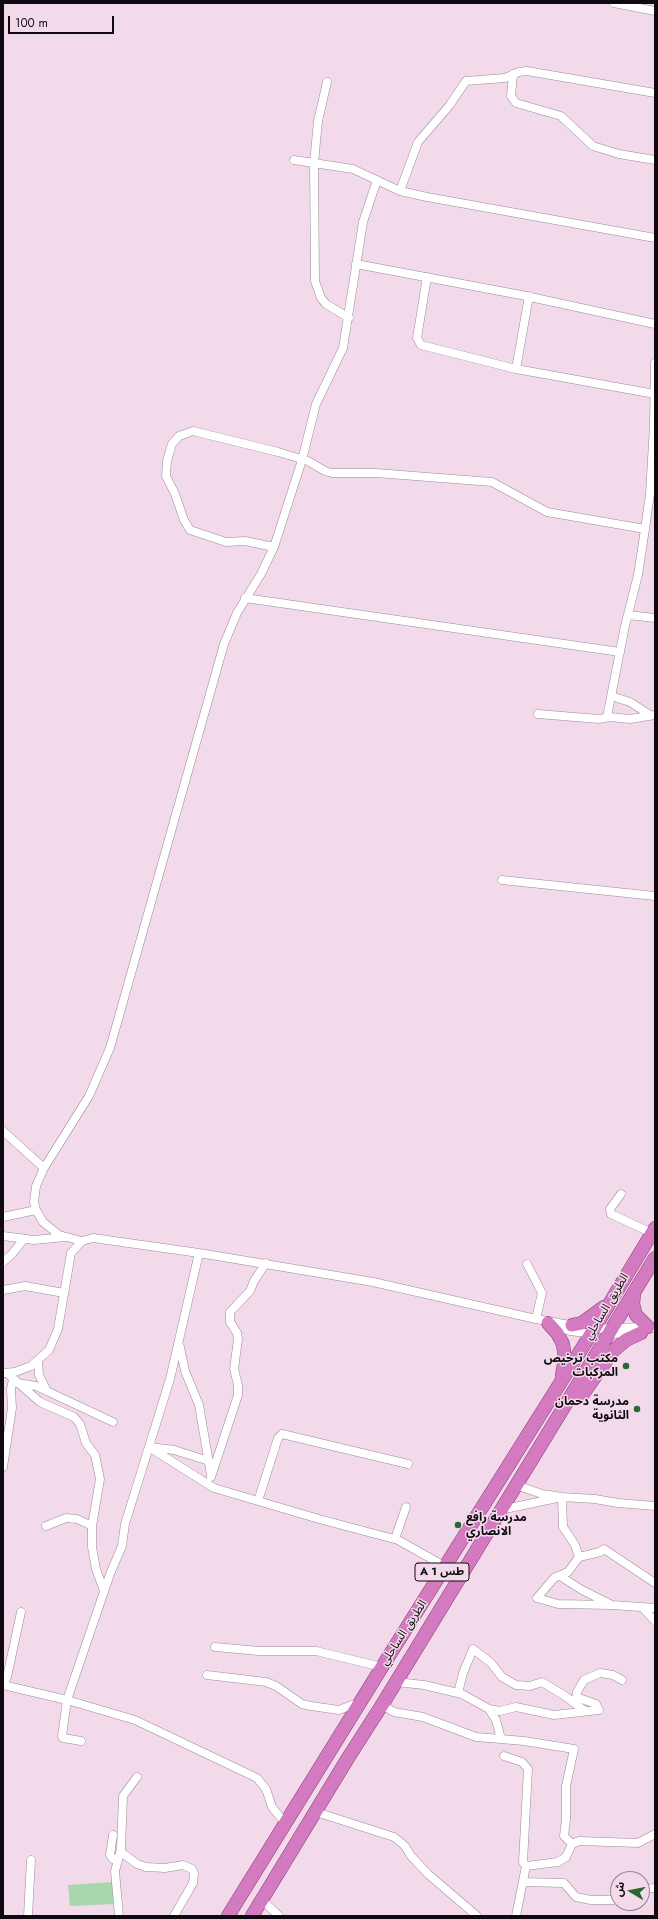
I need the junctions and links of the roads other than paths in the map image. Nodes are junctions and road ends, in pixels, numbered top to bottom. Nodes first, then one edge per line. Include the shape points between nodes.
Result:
1 (614, 3) edge
2 (655, 11) edge
3 (513, 74) junction
4 (327, 82) dead end
5 (655, 93) edge
6 (294, 160) dead end
7 (655, 160) edge
8 (314, 163) junction
9 (377, 180) junction
10 (400, 191) junction
11 (655, 238) edge
12 (356, 264) junction
13 (427, 277) junction
14 (529, 296) junction
15 (349, 318) junction
16 (655, 324) edge
17 (655, 363) edge
18 (516, 369) junction
19 (655, 377) edge
20 (655, 394) edge
21 (302, 460) junction
22 (652, 495) edge
23 (646, 529) junction
24 (274, 547) junction
25 (245, 598) junction
26 (628, 614) junction
27 (655, 618) edge
28 (620, 652) junction
29 (611, 696) junction
30 (538, 714) dead end
31 (652, 715) edge
32 (607, 717) junction
33 (502, 880) dead end
34 (655, 896) edge
35 (3, 1131) edge
36 (44, 1168) junction
37 (621, 1194) dead end
38 (36, 1210) junction
39 (3, 1217) edge
40 (653, 1231) edge
41 (3, 1236) edge
42 (66, 1237) junction
43 (24, 1239) junction
44 (82, 1241) junction
45 (199, 1253) junction
46 (655, 1258) edge
47 (3, 1262) edge
48 (266, 1263) junction
49 (527, 1264) dead end
50 (3, 1290) edge
51 (64, 1293) junction
52 (634, 1293) junction
53 (610, 1302) junction
54 (542, 1321) junction
55 (572, 1325) junction
56 (650, 1330) edge
57 (610, 1331) junction
58 (592, 1332) junction
59 (180, 1341) junction
60 (38, 1362) junction
61 (5, 1373) edge
62 (15, 1381) junction
63 (557, 1387) junction
64 (48, 1392) junction
65 (572, 1395) junction
66 (113, 1422) dead end
67 (149, 1447) junction
68 (209, 1461) junction
69 (408, 1464) dead end
70 (3, 1467) edge
71 (211, 1477) junction
72 (516, 1485) junction
73 (214, 1488) junction
74 (562, 1497) junction
75 (258, 1501) junction
76 (655, 1506) edge
77 (406, 1507) dead end
78 (500, 1510) junction
79 (46, 1526) dead end
80 (92, 1526) junction
81 (395, 1539) junction
82 (579, 1556) junction
83 (446, 1568) junction
84 (560, 1576) junction
85 (655, 1583) edge
86 (104, 1592) junction
87 (612, 1605) junction
88 (642, 1607) junction
89 (655, 1608) edge
90 (21, 1612) dead end
91 (655, 1621) edge
92 (215, 1647) dead end
93 (382, 1667) junction
94 (207, 1675) dead end
95 (622, 1680) dead end
96 (396, 1682) junction
97 (3, 1685) edge
98 (458, 1693) junction
99 (67, 1700) junction
100 (576, 1701) junction
101 (359, 1704) junction
102 (382, 1705) junction
103 (489, 1709) junction
104 (585, 1711) junction
105 (502, 1740) junction
106 (80, 1741) dead end
107 (504, 1756) dead end
108 (137, 1777) dead end
109 (316, 1812) junction
110 (286, 1824) junction
111 (655, 1834) edge
112 (113, 1835) dead end
113 (572, 1844) junction
114 (121, 1852) junction
115 (31, 1860) dead end
116 (117, 1861) junction
117 (526, 1866) junction
118 (523, 1882) junction
119 (262, 1900) junction
120 (610, 1900) edge
121 (28, 1916) edge
122 (119, 1916) edge
123 (174, 1916) edge
124 (228, 1916) edge
125 (252, 1916) edge
126 (280, 1916) edge
127 (477, 1916) edge
128 (516, 1916) edge

1 - 2 street
3 - 5 street via 527,72
3 - 7 street via 510,96 516,103 561,116 593,146 619,154
3 - 10 street via 505,78 464,82 449,106 418,142
4 - 8 street via 318,122
6 - 8 street
8 - 9 street via 353,169
8 - 15 street via 314,255 317,290 326,304
9 - 10 street
9 - 12 street via 363,222
10 - 11 street
12 - 13 street
12 - 15 street
13 - 14 street
13 - 18 street via 417,334 419,343 440,351
14 - 16 street
14 - 18 street
15 - 21 street via 341,355 314,410
17 - 19 street
18 - 20 street
19 - 20 street
20 - 22 street
21 - 23 street via 332,473 376,473 492,482 547,512
21 - 24 street
21 - 24 street via 193,431 179,436 172,444 166,476 190,530 226,542 245,541
22 - 23 street
23 - 26 street
24 - 25 street via 261,574
25 - 28 street
25 - 36 street via 224,644 110,1048 89,1096
26 - 27 street
26 - 28 street
28 - 29 street
29 - 31 street via 630,702
29 - 32 street
30 - 32 street via 591,719
31 - 32 street via 630,719
33 - 34 street
35 - 36 street
36 - 38 street via 36,1186
37 - 40 street via 610,1209 610,1214
38 - 39 street
38 - 42 street via 48,1227
40 - 53 highway, الطريق الساحلي / A 1 طس
41 - 43 street
42 - 43 street
42 - 44 street
43 - 47 street
44 - 45 street via 99,1238
44 - 51 street via 71,1253
45 - 48 street
45 - 59 street
46 - 52 highway, الطريق الساحلي / A 1 طس
48 - 54 street via 373,1282
48 - 71 street via 250,1291 230,1312 230,1322 238,1339 234,1368 238,1395
49 - 54 street via 542,1293
50 - 51 street via 25,1286
51 - 60 street via 55,1336
52 - 56 highway via 634,1310 639,1320
52 - 57 highway, الطريق الساحلي / A 1 طس
53 - 55 highway via 587,1320
53 - 58 highway, الطريق الساحلي / A 1 طس
54 - 55 street
54 - 58 street via 570,1331
54 - 63 highway via 561,1338 565,1351 564,1366
55 - 58 street
56 - 57 street
56 - 65 highway via 626,1340 613,1351 583,1394
57 - 58 street
57 - 65 highway, الطريق الساحلي / A 1 طس
58 - 63 highway, الطريق الساحلي / A 1 طس
59 - 67 street
59 - 68 street via 185,1371 198,1405
60 - 61 street via 23,1370
60 - 64 street via 41,1381
61 - 62 street
62 - 64 street
62 - 70 street via 11,1389 12,1408
62 - 80 street via 40,1402 70,1414 80,1424 86,1443 95,1455 99,1471 99,1488
63 - 83 highway, الطريق الساحلي / A 1 طس
64 - 66 street
65 - 72 highway, الطريق الساحلي / A 1 طس
67 - 68 street via 174,1450
67 - 73 street
67 - 86 street via 125,1524 121,1549
68 - 71 street
69 - 75 street via 282,1434 278,1438
71 - 73 street
72 - 74 street via 542,1494
72 - 78 highway, الطريق الساحلي / A 1 طس
73 - 75 street
74 - 76 street
74 - 78 street
74 - 82 street via 563,1527
75 - 81 street
77 - 81 street
78 - 96 highway, الطريق الساحلي / A 1 طس
79 - 80 street via 66,1518 77,1519
80 - 86 street via 94,1558
81 - 83 street
82 - 84 street via 568,1572
82 - 85 street via 604,1549
83 - 93 highway, الطريق الساحلي / A 1 طس
84 - 87 street
84 - 87 street via 554,1578 538,1598 558,1604
86 - 99 street
87 - 88 street
88 - 89 street
88 - 91 street
90 - 97 street
92 - 93 street via 244,1651 316,1651
93 - 101 highway, الطريق الساحلي / A 1 طس
94 - 101 street via 266,1682 302,1704 316,1707 339,1710
95 - 100 street via 613,1675 600,1673 584,1680 577,1692
96 - 98 street
96 - 102 highway, الطريق الساحلي / A 1 طس
97 - 99 street
98 - 100 street via 473,1649 491,1662 502,1677 516,1685 530,1686 542,1682
98 - 103 street
99 - 106 street via 62,1736
99 - 110 street via 144,1724 257,1778 266,1789 272,1807
100 - 104 street
100 - 104 street via 596,1704 599,1710
101 - 110 highway, الطريق الساحلي / A 1 طس
102 - 105 street via 394,1712 423,1717 476,1737
102 - 109 highway, الطريق الساحلي / A 1 طس
103 - 104 street via 500,1711 516,1708 554,1715
103 - 105 street via 496,1720
105 - 113 street via 524,1741 574,1750 566,1786 564,1836
107 - 117 street via 522,1762 528,1769 523,1862
108 - 114 street via 123,1796
109 - 119 highway, الطريق الساحلي / A 1 طس
109 - 127 street via 394,1837 405,1846 428,1875
110 - 124 highway, الطريق الساحلي / A 1 طس
111 - 113 street via 638,1843 579,1841
112 - 116 street via 110,1856
113 - 117 street via 566,1857 558,1862
114 - 116 street
114 - 123 street via 137,1864 146,1867 165,1868 183,1865 192,1869 193,1883
115 - 121 street
116 - 122 street via 115,1871
117 - 118 street
118 - 120 street via 564,1883 576,1897
118 - 128 street
119 - 125 highway, الطريق الساحلي / A 1 طس
119 - 126 street

